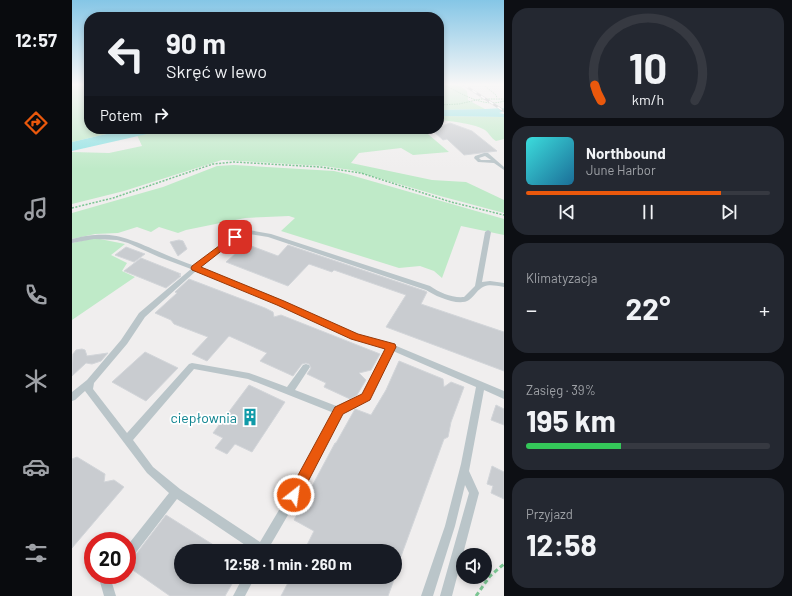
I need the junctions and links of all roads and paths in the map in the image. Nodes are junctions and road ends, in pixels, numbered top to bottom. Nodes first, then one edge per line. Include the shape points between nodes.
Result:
1 (495, 162) dead end
2 (504, 169) edge
3 (72, 208) edge
4 (504, 215) edge
5 (488, 232) dead end
6 (72, 241) edge
7 (195, 268) junction
8 (504, 285) edge
9 (478, 286) junction
10 (391, 347) junction
11 (306, 367) dead end
12 (90, 382) junction
13 (481, 385) junction
14 (289, 392) junction
15 (504, 395) edge
16 (72, 397) edge
17 (339, 411) junction
18 (127, 440) junction
19 (464, 471) junction
20 (176, 492) junction
21 (136, 543) edge
22 (252, 544) edge
23 (266, 544) edge
24 (504, 564) edge
25 (107, 584) edge
26 (245, 584) edge
27 (110, 596) edge
28 (239, 596) edge
29 (427, 596) edge
30 (446, 596) edge
31 (476, 596) edge

1 - 2 lane
3 - 4 path via 113,198 213,164 234,162 361,173 451,202
5 - 9 lane
6 - 7 lane via 93,236 117,237
7 - 9 lane via 235,237 256,232 457,299 466,299
7 - 10 lane via 355,337
7 - 12 lane via 142,315 124,342
8 - 9 lane via 490,283
10 - 13 lane
10 - 17 lane via 366,397
11 - 14 lane
12 - 16 lane
12 - 18 lane via 90,390
13 - 15 lane
13 - 19 lane
14 - 17 lane
14 - 18 lane via 249,376 192,366
17 - 23 lane
18 - 20 lane via 150,470
19 - 29 lane via 450,526
19 - 30 lane via 474,494
20 - 21 lane
20 - 22 lane
24 - 31 path via 490,576
25 - 27 lane
26 - 28 lane

